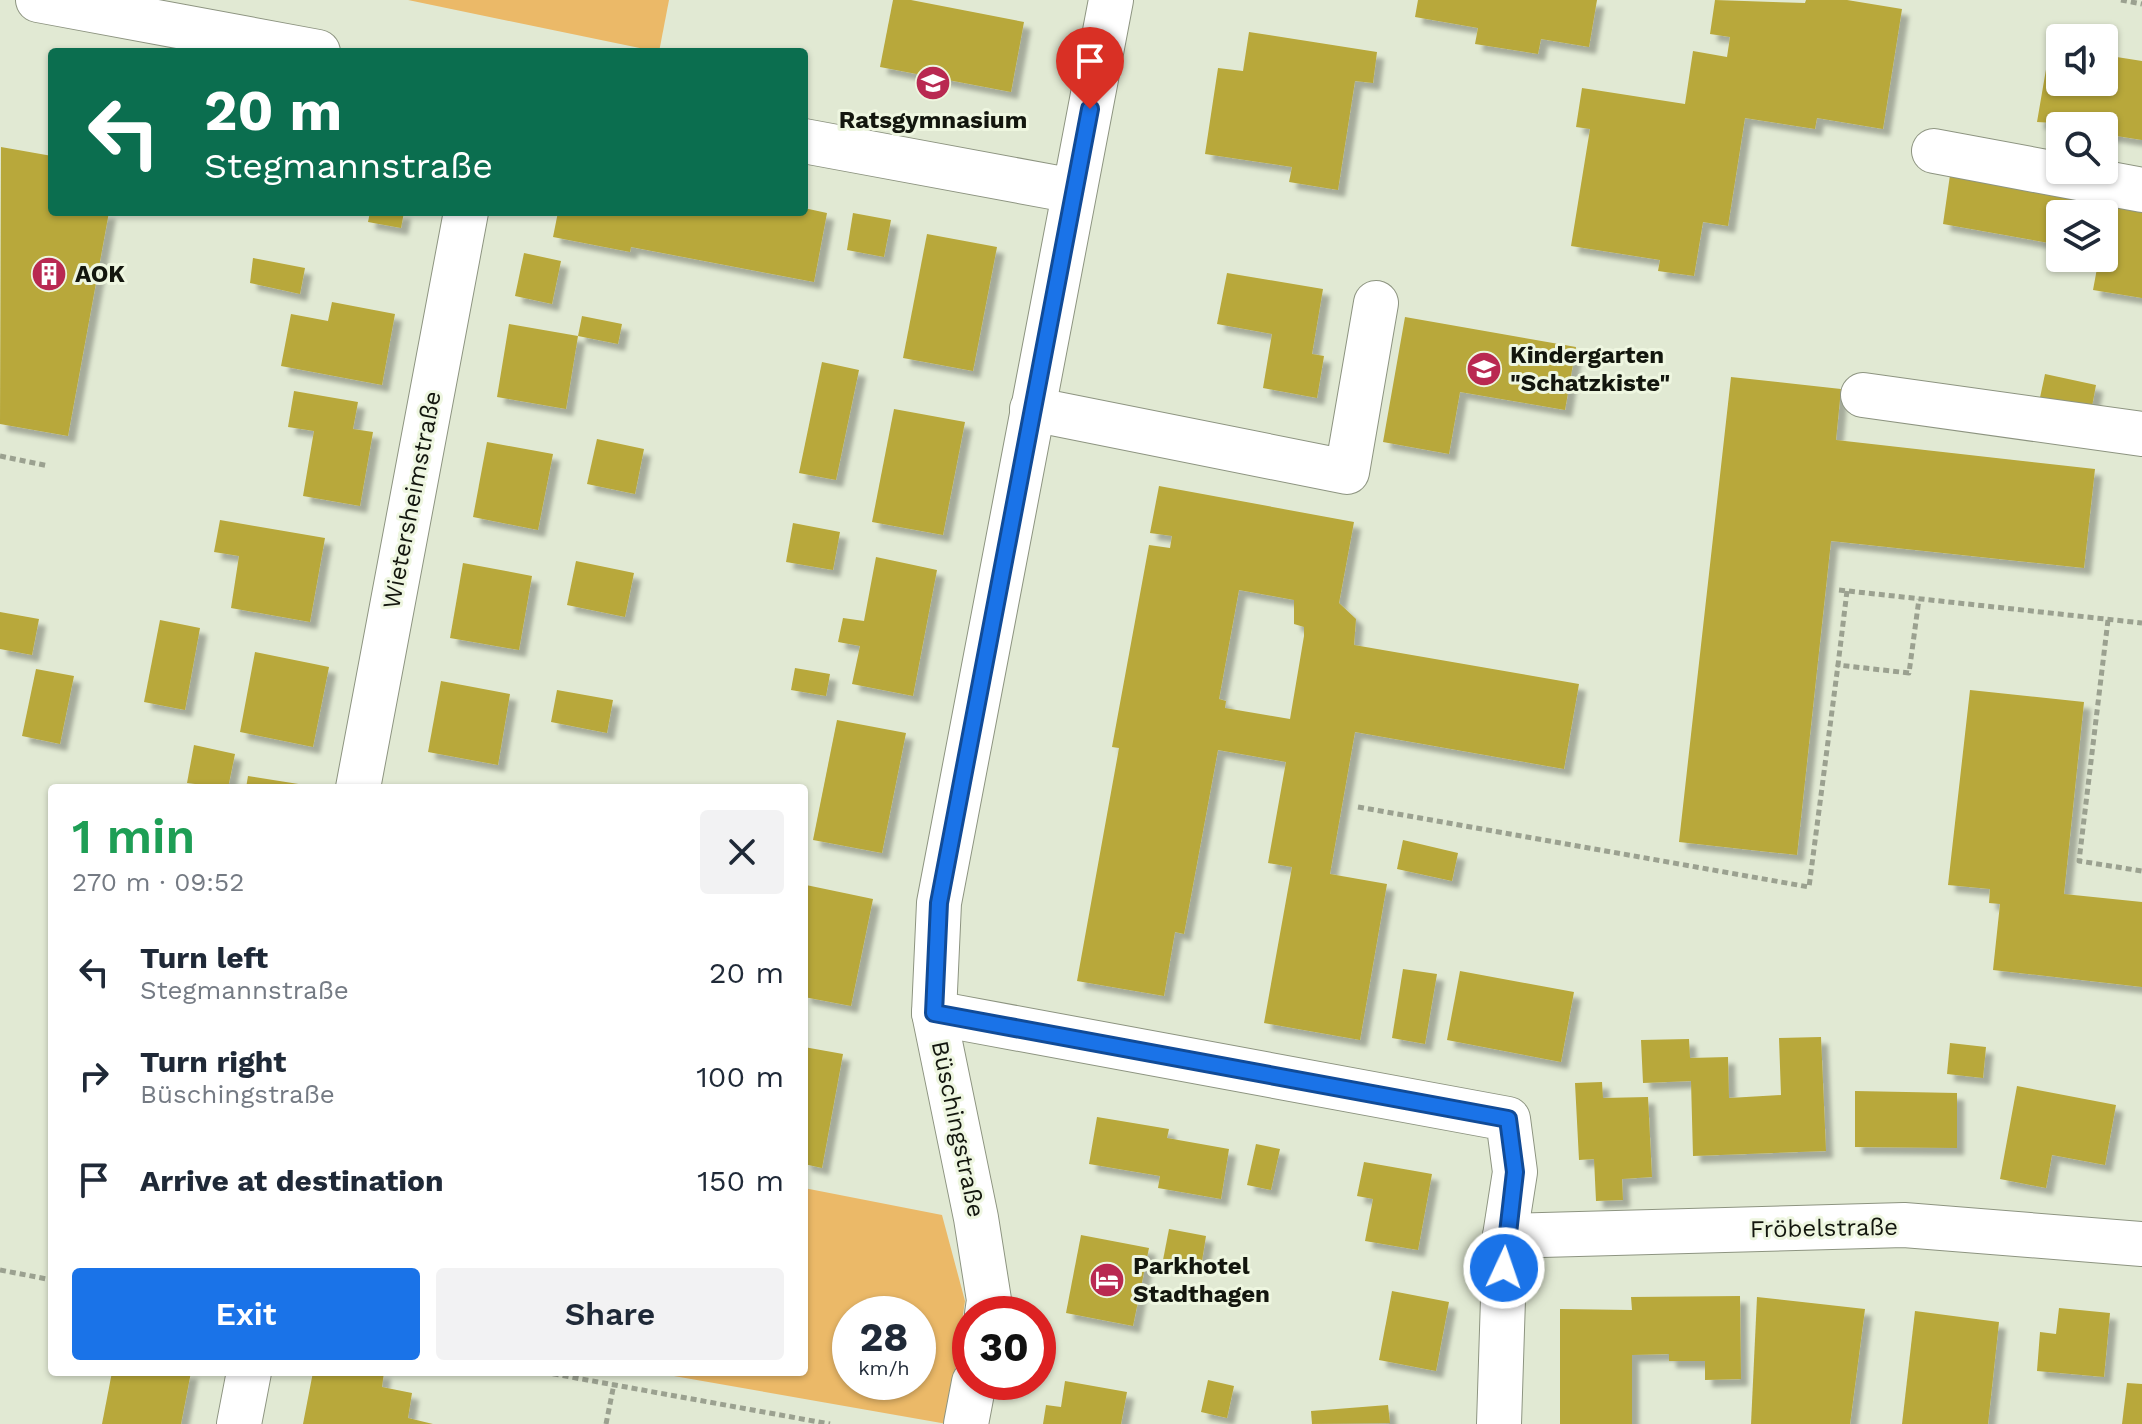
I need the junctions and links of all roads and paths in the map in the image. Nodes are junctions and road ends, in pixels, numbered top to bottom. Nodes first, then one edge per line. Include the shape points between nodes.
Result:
1 (38, 0) edge
2 (1111, 0) edge
3 (2121, 0) edge
4 (2142, 4) edge
5 (296, 48) edge
6 (808, 142) edge
7 (1934, 151) dead end
8 (2142, 190) edge
9 (1074, 191) junction
10 (465, 216) edge
11 (1376, 303) dead end
12 (1863, 395) dead end
13 (1032, 409) junction
14 (2142, 434) edge
15 (0, 456) edge
16 (49, 466) dead end
17 (1919, 599) junction
18 (2108, 620) junction
19 (2142, 623) edge
20 (1838, 665) junction
21 (359, 784) edge
22 (1358, 807) dead end
23 (2142, 871) edge
24 (934, 1013) junction
25 (1505, 1236) junction
26 (2142, 1244) edge
27 (0, 1270) edge
28 (48, 1279) edge
29 (988, 1296) edge
30 (248, 1376) edge
31 (567, 1376) edge
32 (614, 1384) junction
33 (971, 1400) edge
34 (239, 1424) edge
35 (606, 1424) edge
36 (830, 1424) edge
37 (966, 1424) edge
38 (1499, 1424) edge

1 - 5 street
2 - 9 street, Büschingstraße
3 - 4 path
6 - 9 street
7 - 8 street
9 - 13 street, Büschingstraße
10 - 21 street, Wietersheimstraße
11 - 13 street via 1347,472
12 - 14 street
13 - 24 street, Büschingstraße via 939,903
15 - 16 path
17 - 18 path
17 - 20 path via 1909,673
17 - 20 path via 1843,591
18 - 19 path
18 - 23 path via 2079,861
20 - 22 path via 1809,887
24 - 25 street via 1508,1119 1515,1172
24 - 29 street, Büschingstraße
25 - 26 street, Fröbelstraße via 1904,1225
25 - 38 street
27 - 28 path
30 - 34 street
31 - 32 path
32 - 35 path
32 - 36 path
33 - 37 street

